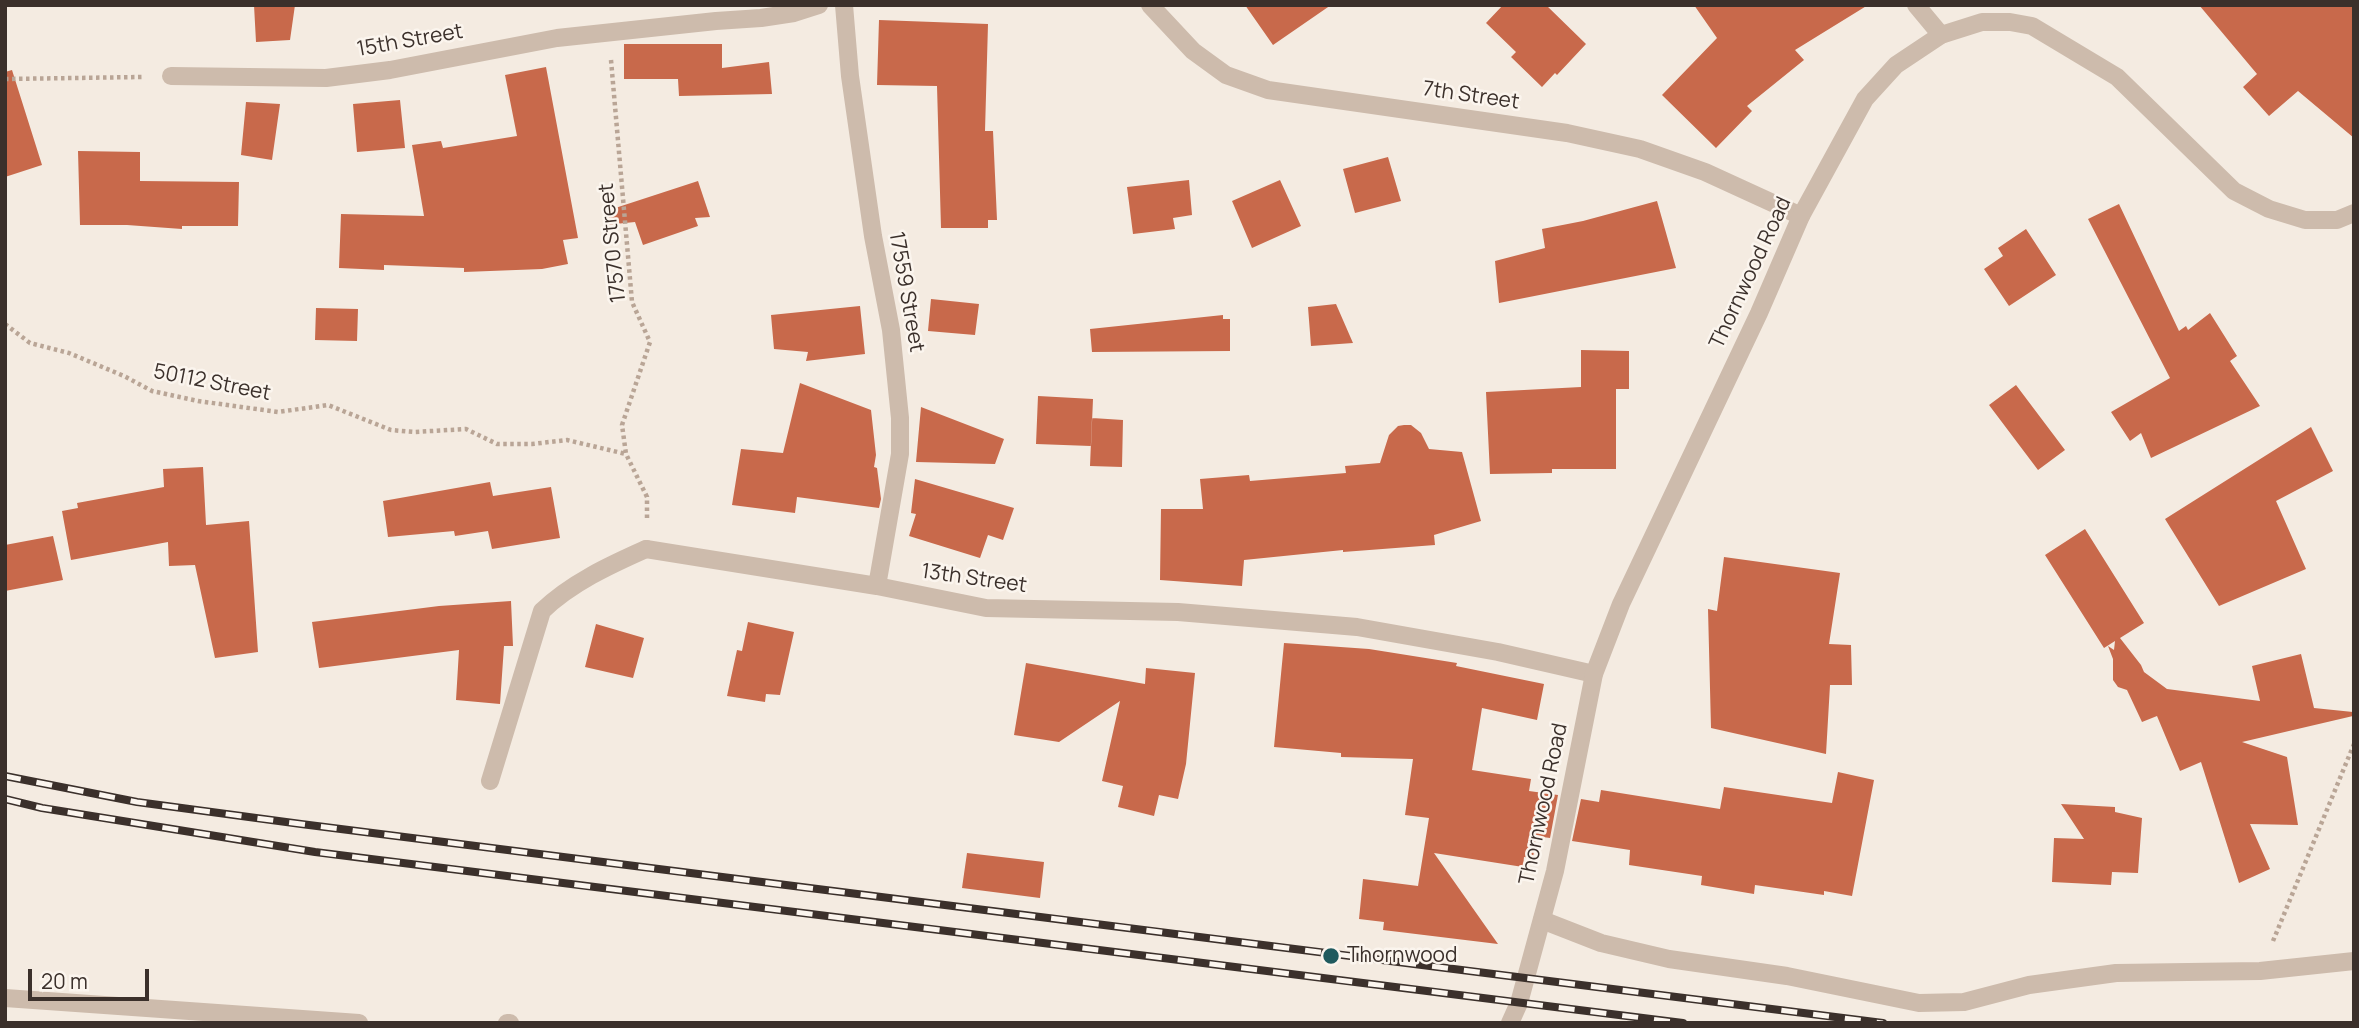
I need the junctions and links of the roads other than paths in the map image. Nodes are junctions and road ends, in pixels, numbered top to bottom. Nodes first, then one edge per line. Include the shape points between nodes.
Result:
1 (819, 5) edge
2 (844, 5) edge
3 (1150, 5) edge
4 (1916, 5) edge
5 (1941, 35) junction
6 (171, 76) road end
7 (2354, 213) edge
8 (1801, 216) junction
9 (877, 586) junction
10 (1594, 674) junction
11 (491, 781) dead end
12 (1542, 920) junction
13 (2354, 961) edge
14 (5, 998) edge
15 (359, 1023) edge
16 (1510, 1023) edge

1 - 6 street, 15th Street via 761,18 557,38 326,78
2 - 9 street, 17559 Street via 850,76 891,330 900,418 900,454
3 - 8 street, 7th Street via 1193,51 1226,75 1268,90 1567,133 1640,149 1705,172
4 - 5 street
5 - 7 street, Thornwood Road via 1982,22 2032,26 2117,78 2234,191 2305,220 2337,219
5 - 8 street, Thornwood Road via 1896,65 1865,99
8 - 10 street, Thornwood Road via 1621,604
9 - 10 street, 13th Street via 986,608 1178,612 1357,627
9 - 11 street, 13th Street via 646,549 610,565 542,611
10 - 12 street, Thornwood Road
12 - 13 street via 1601,943 1668,959 1787,976 1919,1003 1964,1002 2029,985 2116,973 2260,971
12 - 16 street, Thornwood Road
14 - 15 street

